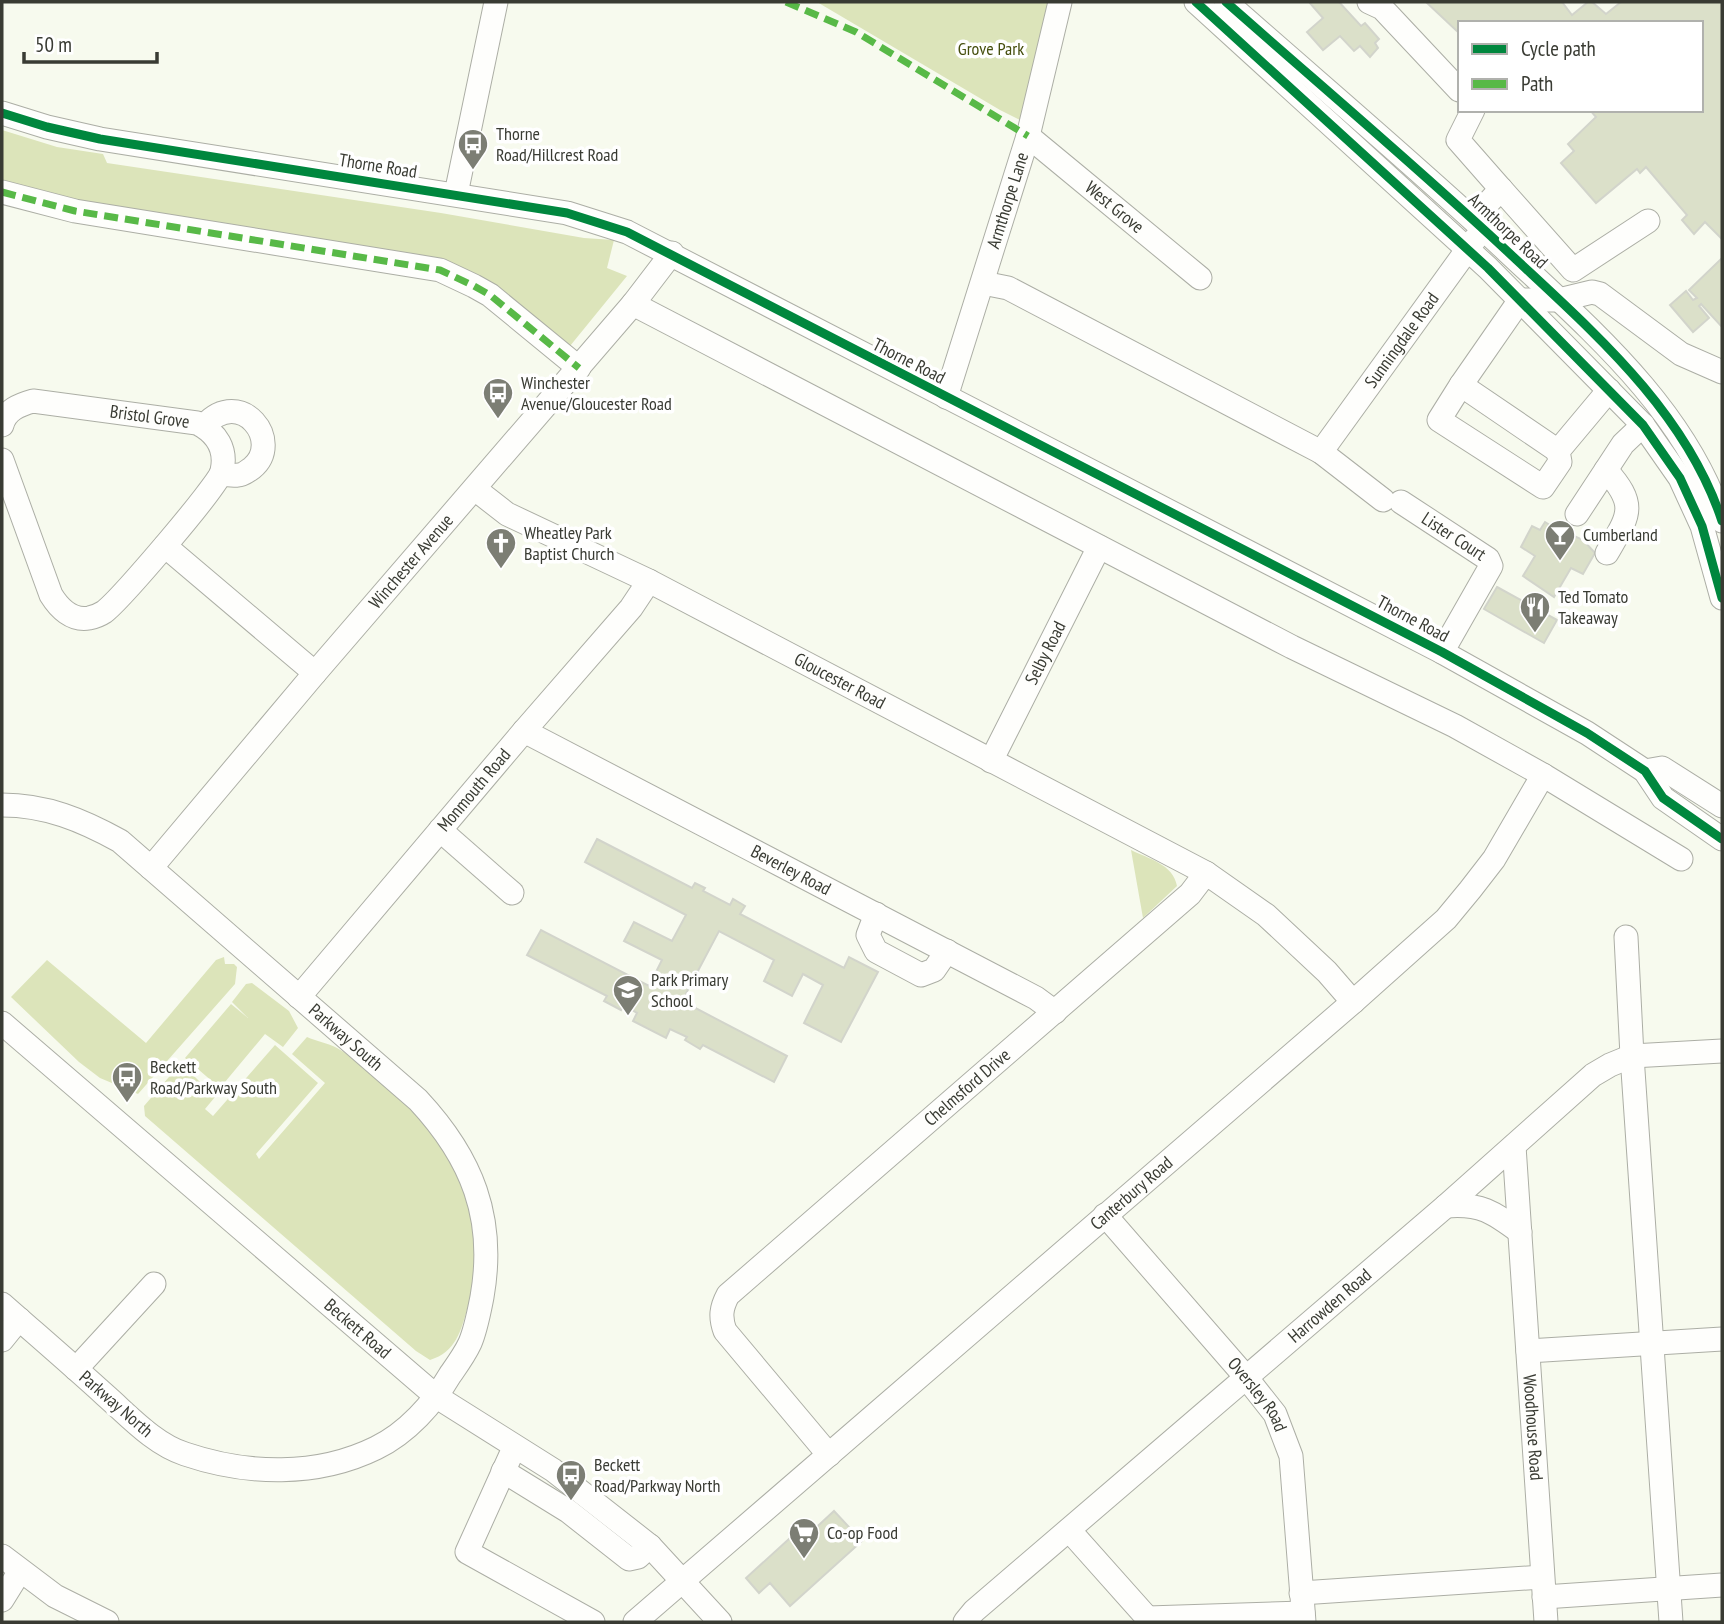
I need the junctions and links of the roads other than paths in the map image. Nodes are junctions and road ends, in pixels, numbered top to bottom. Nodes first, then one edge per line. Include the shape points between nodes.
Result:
1 (496, 2) edge
2 (1060, 2) edge
3 (1369, 2) edge
4 (1211, 4) edge
5 (1458, 89) edge
6 (1472, 112) edge
7 (2, 113) edge
8 (1028, 136) junction
9 (1501, 189) junction
10 (2, 192) edge
11 (456, 194) junction
12 (1648, 221) dead end
13 (1478, 224) junction
14 (1467, 250) junction
15 (672, 253) junction
16 (1200, 278) dead end
17 (984, 283) junction
18 (1520, 300) junction
19 (1559, 300) junction
20 (633, 304) junction
21 (579, 368) junction
22 (1722, 372) edge
23 (1461, 385) junction
24 (1609, 390) junction
25 (946, 397) junction
26 (2, 425) edge
27 (1643, 425) junction
28 (204, 426) junction
29 (1558, 451) junction
30 (1321, 452) junction
31 (2, 460) edge
32 (1606, 470) junction
33 (222, 474) junction
34 (475, 489) junction
35 (1577, 514) dead end
36 (1722, 521) edge
37 (165, 546) junction
38 (1100, 547) junction
39 (1607, 553) dead end
40 (649, 581) junction
41 (1722, 598) edge
42 (1442, 652) junction
43 (315, 673) junction
44 (524, 731) junction
45 (991, 761) junction
46 (1645, 771) junction
47 (1543, 775) junction
48 (1721, 802) edge
49 (2, 805) edge
50 (440, 830) junction
51 (1722, 839) edge
52 (1681, 859) dead end
53 (151, 869) junction
54 (1206, 873) junction
55 (512, 893) dead end
56 (876, 914) junction
57 (1626, 937) dead end
58 (947, 951) junction
59 (299, 997) junction
60 (1353, 1002) junction
61 (1055, 1012) junction
62 (2, 1023) edge
63 (1722, 1051) edge
64 (1632, 1056) junction
65 (1514, 1146) junction
66 (1446, 1206) junction
67 (1105, 1215) junction
68 (1520, 1232) junction
69 (154, 1284) dead end
70 (2, 1304) edge
71 (19, 1319) junction
72 (1722, 1339) edge
73 (2, 1340) edge
74 (1651, 1342) junction
75 (1528, 1351) junction
76 (76, 1369) junction
77 (1245, 1376) junction
78 (437, 1397) junction
79 (514, 1448) junction
80 (829, 1455) junction
81 (503, 1471) junction
82 (1069, 1530) junction
83 (650, 1546) junction
84 (2, 1556) edge
85 (20, 1571) junction
86 (683, 1580) junction
87 (1722, 1585) edge
88 (1543, 1587) junction
89 (1668, 1588) junction
90 (2, 1600) edge
91 (1303, 1609) edge
92 (1149, 1620) edge
93 (107, 1622) edge
94 (593, 1622) edge
95 (635, 1622) edge
96 (720, 1622) edge
97 (965, 1622) edge
98 (1546, 1622) edge
99 (1671, 1622) edge

1 - 11 street
2 - 8 street, Armthorpe Lane
3 - 5 street via 1382,8
4 - 13 street, Armthorpe Road
4 - 14 street, Armthorpe Road
6 - 9 street via 1458,140
7 - 11 street, Thorne Road via 100,139
8 - 16 street, West Grove
8 - 17 street, Armthorpe Lane
9 - 12 street via 1573,270
9 - 13 street, Sunningdale Road
10 - 21 street via 75,211 440,270 490,295
11 - 15 street, Thorne Road via 596,220
13 - 14 street, Sunningdale Road
13 - 19 street, Armthorpe Road
14 - 18 street, Armthorpe Road
14 - 30 street, Sunningdale Road
15 - 20 street, Winchester Avenue
15 - 25 street, Thorne Road
17 - 25 street, Armthorpe Lane
17 - 30 street via 1009,288
18 - 19 street
18 - 23 street
18 - 24 street, Armthorpe Road
19 - 22 street via 1600,294 1681,355
19 - 36 street, Armthorpe Road via 1624,364 1684,438
20 - 21 street, Winchester Avenue
20 - 38 street
21 - 34 street, Winchester Avenue
23 - 29 street
23 - 29 street via 1439,420 1543,487 1560,463
24 - 27 street, Armthorpe Road
24 - 29 street
25 - 42 street, Thorne Road
26 - 28 street, Bristol Grove via 16,406 33,401
27 - 32 street
27 - 41 street, Armthorpe Road via 1686,490 1702,526
28 - 33 street, Bristol Grove via 219,440 224,456
28 - 33 street via 230,410 250,417 262,436 263,452 255,465 241,476
30 - 42 street, Lister Court via 1488,559 1491,566
31 - 37 street via 59,609 88,618 104,612
32 - 35 street
32 - 39 street via 1627,500 1623,525
33 - 37 street
34 - 40 street, Gloucester Road via 507,514
34 - 43 street, Winchester Avenue
37 - 43 street
38 - 45 street, Selby Road
38 - 47 street
40 - 44 street, Monmouth Road
40 - 45 street, Gloucester Road
42 - 46 street, Thorne Road
43 - 53 street, Winchester Avenue
44 - 50 street, Monmouth Road
44 - 56 street, Beverley Road
45 - 54 street, Gloucester Road
46 - 48 street, Thorne Road via 1662,768
46 - 51 street, Thorne Road via 1663,798
47 - 52 street
47 - 60 street, Canterbury Road via 1494,859 1446,919
49 - 53 street, Parkway South via 52,810 92,825 120,841
50 - 55 street
50 - 59 street, Monmouth Road
53 - 59 street, Parkway South
54 - 60 street via 1266,915
54 - 61 street, Chelmsford Drive via 1190,894
56 - 58 street, Beverley Road
56 - 58 street via 868,935 876,951 921,975 934,970
57 - 64 street
58 - 61 street, Beverley Road
59 - 78 street, Parkway South via 418,1100 439,1122 471,1176 487,1247 485,1281 470,1343
60 - 67 street, Canterbury Road
61 - 80 street, Chelmsford Drive via 728,1295 722,1306 720,1319 725,1331
62 - 78 street, Beckett Road
63 - 64 street, Harrowden Road
64 - 65 street, Harrowden Road via 1593,1075
64 - 74 street
65 - 66 street, Harrowden Road
65 - 68 street, Woodhouse Road
66 - 68 street via 1480,1207
66 - 77 street, Harrowden Road
67 - 77 street, Oversley Road
67 - 80 street, Canterbury Road
68 - 75 street, Woodhouse Road
69 - 76 street
70 - 71 street, Parkway North
71 - 73 street
71 - 76 street, Parkway North
72 - 74 street
74 - 75 street
74 - 89 street
75 - 88 street, Woodhouse Road
76 - 78 street, Parkway North via 150,1434 182,1454 216,1464 274,1470 306,1470 378,1447
77 - 82 street, Harrowden Road
77 - 91 street, Oversley Road via 1275,1414 1291,1456
78 - 79 street, Beckett Road
79 - 81 street
79 - 83 street, Beckett Road via 553,1470
80 - 86 street, Canterbury Road
81 - 83 street via 568,1511 629,1559
81 - 94 street via 467,1552
82 - 92 street
82 - 97 street, Harrowden Road
83 - 86 street, Beckett Road
84 - 85 street
85 - 90 street
85 - 93 street via 55,1596
86 - 95 street, Canterbury Road
86 - 96 street, Beckett Road
87 - 89 street
88 - 89 street
88 - 91 street
88 - 98 street, Woodhouse Road
89 - 99 street
91 - 92 street

